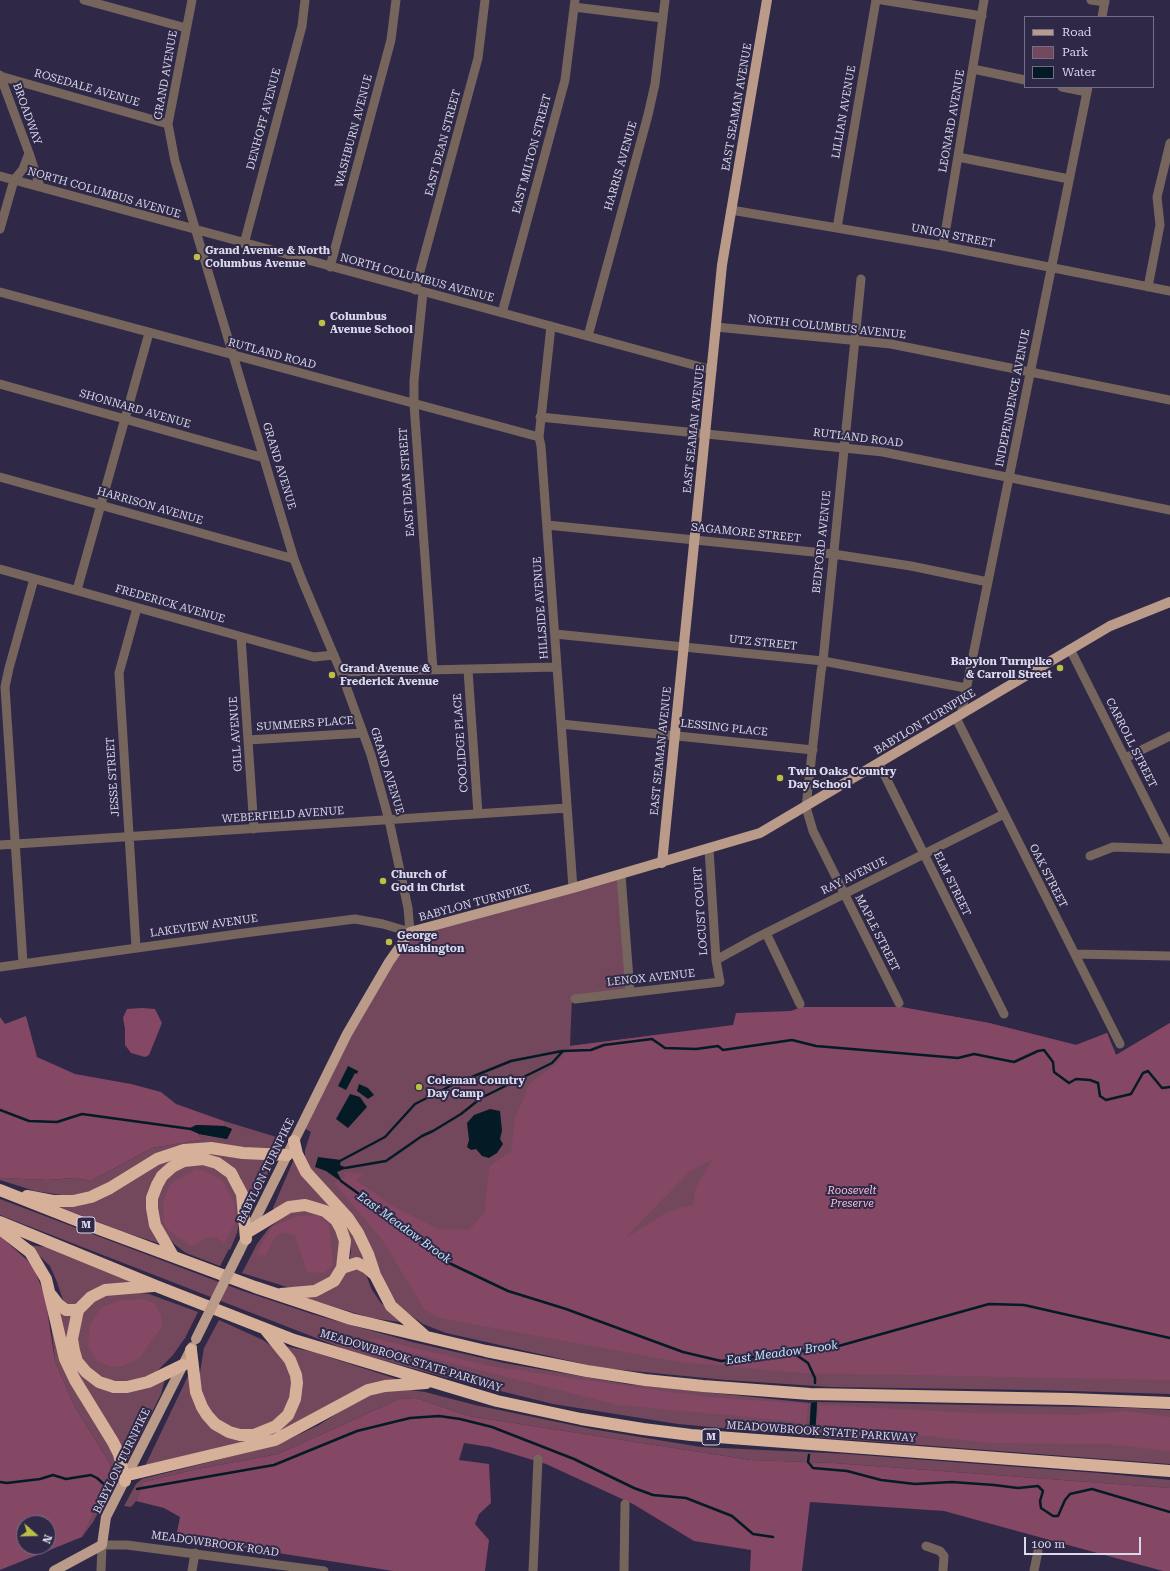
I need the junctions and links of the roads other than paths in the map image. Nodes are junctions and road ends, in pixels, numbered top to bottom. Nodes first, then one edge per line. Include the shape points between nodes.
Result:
1 (84, 0) edge
2 (192, 0) edge
3 (305, 0) edge
4 (396, 0) edge
5 (485, 0) edge
6 (666, 0) edge
7 (767, 0) edge
8 (876, 0) edge
9 (882, 0) edge
10 (984, 0) edge
11 (1091, 0) edge
12 (1105, 1) edge
13 (575, 3) edge
14 (982, 16) junction
15 (1102, 16) edge
16 (663, 18) junction
17 (186, 28) junction
18 (972, 69) junction
19 (0, 76) edge
20 (1024, 80) edge
21 (1070, 88) edge
22 (1087, 90) edge
23 (168, 124) junction
24 (1170, 143) edge
25 (29, 152) junction
26 (958, 157) junction
27 (0, 176) edge
28 (1069, 179) junction
29 (14, 180) junction
30 (40, 187) junction
31 (732, 210) junction
32 (837, 228) junction
33 (0, 229) edge
34 (195, 231) junction
35 (244, 244) junction
36 (943, 246) junction
37 (330, 267) junction
38 (1051, 267) junction
39 (861, 279) dead end
40 (1148, 287) junction
41 (419, 291) junction
42 (1170, 291) edge
43 (0, 292) edge
44 (502, 313) junction
45 (551, 326) junction
46 (716, 327) junction
47 (149, 333) junction
48 (588, 336) junction
49 (855, 341) junction
50 (233, 356) junction
51 (712, 370) junction
52 (1030, 372) junction
53 (0, 384) edge
54 (1170, 400) edge
55 (414, 404) junction
56 (540, 417) junction
57 (125, 419) junction
58 (705, 433) junction
59 (539, 437) junction
60 (844, 448) junction
61 (264, 458) junction
62 (0, 477) edge
63 (1009, 477) junction
64 (101, 505) junction
65 (1170, 510) edge
66 (547, 525) junction
67 (694, 540) junction
68 (833, 554) junction
69 (294, 559) junction
70 (0, 569) edge
71 (34, 579) junction
72 (988, 582) junction
73 (76, 590) junction
74 (1170, 602) edge
75 (137, 608) junction
76 (555, 634) junction
77 (242, 637) junction
78 (684, 647) junction
79 (1070, 649) junction
80 (334, 655) junction
81 (824, 661) junction
82 (557, 667) junction
83 (433, 670) junction
84 (468, 670) junction
85 (341, 672) junction
86 (966, 688) junction
87 (958, 716) junction
88 (561, 724) junction
89 (363, 733) junction
90 (675, 736) junction
91 (1170, 736) edge
92 (248, 740) junction
93 (813, 750) junction
94 (1125, 758) junction
95 (879, 764) junction
96 (806, 807) junction
97 (567, 808) junction
98 (478, 814) junction
99 (1004, 814) junction
100 (389, 820) junction
101 (254, 829) junction
102 (129, 837) junction
103 (15, 844) junction
104 (0, 846) edge
105 (1170, 848) edge
106 (709, 849) junction
107 (924, 854) junction
108 (1090, 856) dead end
109 (662, 863) junction
110 (621, 875) junction
111 (573, 888) junction
112 (844, 894) junction
113 (410, 932) junction
114 (766, 933) junction
115 (136, 948) junction
116 (1075, 954) junction
117 (1170, 956) edge
118 (716, 960) junction
119 (23, 963) junction
120 (0, 967) edge
121 (719, 972) joint
122 (630, 992) junction
123 (575, 999) dead end
124 (899, 1003) dead end
125 (800, 1004) dead end
126 (1004, 1014) dead end
127 (1120, 1044) dead end
128 (294, 1141) junction
129 (287, 1155) junction
130 (0, 1190) edge
131 (0, 1222) edge
132 (0, 1229) edge
133 (248, 1234) junction
134 (173, 1256) junction
135 (342, 1268) junction
136 (375, 1275) junction
137 (156, 1286) junction
138 (50, 1294) junction
139 (277, 1294) junction
140 (78, 1310) junction
141 (264, 1328) junction
142 (425, 1336) junction
143 (193, 1344) junction
144 (183, 1365) junction
145 (431, 1383) junction
146 (1170, 1403) edge
147 (538, 1459) dead end
148 (1170, 1471) edge
149 (127, 1478) junction
150 (625, 1504) dead end
151 (102, 1545) junction
152 (926, 1546) dead end
153 (1038, 1551) dead end
154 (195, 1553) junction
155 (313, 1570) edge
156 (54, 1571) edge
157 (102, 1571) edge
158 (192, 1571) edge
159 (324, 1571) edge
160 (533, 1571) edge
161 (624, 1571) edge
162 (943, 1571) edge
163 (1034, 1571) edge

1 - 17 street
2 - 17 street, GRAND AVENUE
3 - 35 street, DENHOFF AVENUE via 302,26
4 - 37 street, WASHBURN AVENUE via 391,40
5 - 41 street, EAST DEAN STREET via 478,58
6 - 16 street, HARRIS AVENUE
7 - 31 main road, EAST SEAMAN AVENUE
8 - 32 street, LILLIAN AVENUE
9 - 14 street
10 - 14 street, LEONARD AVENUE
11 - 12 street
12 - 15 street
13 - 16 street
13 - 44 street, EAST MILTON STREET via 565,80
14 - 18 street, LEONARD AVENUE
16 - 48 street, HARRIS AVENUE via 645,127
17 - 23 street, GRAND AVENUE
18 - 20 street
18 - 26 street, LEONARD AVENUE
19 - 23 street, ROSEDALE AVENUE
19 - 25 street, BROADWAY
21 - 22 street
22 - 28 street, INDEPENDENCE AVENUE
23 - 34 street, GRAND AVENUE via 175,161
24 - 40 street via 1157,197 1160,225
25 - 29 street, BROADWAY via 23,169
25 - 30 street
26 - 28 street
26 - 36 street, LEONARD AVENUE
27 - 29 street, NORTH COLUMBUS AVENUE
28 - 38 street, INDEPENDENCE AVENUE
29 - 30 street, NORTH COLUMBUS AVENUE
29 - 33 street, BROADWAY
30 - 34 street, NORTH COLUMBUS AVENUE
31 - 32 street, UNION STREET
31 - 46 main road, EAST SEAMAN AVENUE via 722,265
32 - 36 street, UNION STREET
34 - 35 street, NORTH COLUMBUS AVENUE
34 - 50 street, GRAND AVENUE
35 - 37 street, NORTH COLUMBUS AVENUE
36 - 38 street, UNION STREET
37 - 41 street, NORTH COLUMBUS AVENUE
38 - 40 street, UNION STREET
38 - 52 street, INDEPENDENCE AVENUE
39 - 49 street, BEDFORD AVENUE
40 - 42 street, UNION STREET
41 - 44 street, NORTH COLUMBUS AVENUE
41 - 55 street, EAST DEAN STREET
43 - 47 street, RUTLAND ROAD
44 - 45 street, NORTH COLUMBUS AVENUE
45 - 48 street, NORTH COLUMBUS AVENUE
45 - 56 street, HILLSIDE AVENUE
46 - 49 street, NORTH COLUMBUS AVENUE
46 - 51 main road, EAST SEAMAN AVENUE
47 - 50 street, RUTLAND ROAD
47 - 57 street
48 - 51 street, NORTH COLUMBUS AVENUE
49 - 52 street, NORTH COLUMBUS AVENUE via 891,344
49 - 60 street, BEDFORD AVENUE
50 - 55 street, RUTLAND ROAD
50 - 61 street, GRAND AVENUE
51 - 58 main road, EAST SEAMAN AVENUE
52 - 54 street, NORTH COLUMBUS AVENUE
52 - 63 street, INDEPENDENCE AVENUE
53 - 57 street, SHONNARD AVENUE
55 - 59 street, RUTLAND ROAD
55 - 83 street, EAST DEAN STREET
56 - 58 street, RUTLAND ROAD
56 - 59 street, HILLSIDE AVENUE
57 - 61 street, SHONNARD AVENUE
57 - 64 street
58 - 60 street, RUTLAND ROAD
58 - 67 main road, EAST SEAMAN AVENUE
59 - 66 street, HILLSIDE AVENUE
60 - 63 street, RUTLAND ROAD via 883,452
60 - 68 street, BEDFORD AVENUE
61 - 69 street, GRAND AVENUE
62 - 64 street, HARRISON AVENUE
63 - 65 street, RUTLAND ROAD
63 - 72 street, INDEPENDENCE AVENUE
64 - 69 street, HARRISON AVENUE
64 - 73 street
66 - 67 street, SAGAMORE STREET
66 - 76 street, HILLSIDE AVENUE
67 - 68 street, SAGAMORE STREET
67 - 78 main road, EAST SEAMAN AVENUE
68 - 72 street, SAGAMORE STREET via 911,566
68 - 81 street, BEDFORD AVENUE
69 - 80 street, GRAND AVENUE
70 - 71 street, FREDERICK AVENUE
71 - 73 street, FREDERICK AVENUE
71 - 103 street via 8,668 5,687
72 - 86 street, INDEPENDENCE AVENUE
73 - 75 street, FREDERICK AVENUE
74 - 79 main road, BABYLON TURNPIKE via 1110,626
75 - 77 street, FREDERICK AVENUE
75 - 102 street, JESSE STREET via 119,673
76 - 78 street, UTZ STREET
76 - 82 street, HILLSIDE AVENUE
77 - 80 street, FREDERICK AVENUE via 314,657
77 - 92 street, GILL AVENUE
78 - 81 street, UTZ STREET
78 - 90 main road, EAST SEAMAN AVENUE
79 - 87 main road, BABYLON TURNPIKE
79 - 94 street, CARROLL STREET
80 - 85 street, GRAND AVENUE
81 - 86 street, UTZ STREET
81 - 93 street, BEDFORD AVENUE
82 - 84 street
82 - 88 street, HILLSIDE AVENUE
83 - 84 street
83 - 85 street
84 - 98 street, COOLIDGE PLACE
85 - 89 street, GRAND AVENUE
86 - 87 street, INDEPENDENCE AVENUE
87 - 95 main road, BABYLON TURNPIKE
87 - 99 street, OAK STREET
88 - 90 street, LESSING PLACE
88 - 97 street, HILLSIDE AVENUE
89 - 92 street, SUMMERS PLACE
89 - 100 street, GRAND AVENUE
90 - 93 street, LESSING PLACE
90 - 109 main road, EAST SEAMAN AVENUE
91 - 94 street
92 - 101 street, GILL AVENUE
93 - 96 street, BEDFORD AVENUE
94 - 105 street, CARROLL STREET
95 - 96 main road, BABYLON TURNPIKE
95 - 107 street, ELM STREET
96 - 106 main road, BABYLON TURNPIKE via 760,833
96 - 112 street, MAPLE STREET via 813,831
97 - 98 street, WEBERFIELD AVENUE
97 - 111 street, HILLSIDE AVENUE
98 - 100 street, WEBERFIELD AVENUE
99 - 107 street, RAY AVENUE
99 - 116 street, OAK STREET
100 - 101 street, WEBERFIELD AVENUE
100 - 113 street, GRAND AVENUE via 408,908
101 - 102 street, WEBERFIELD AVENUE
102 - 103 street, WEBERFIELD AVENUE
102 - 115 street, JESSE STREET
103 - 104 street, WEBERFIELD AVENUE
103 - 119 street
105 - 108 street via 1113,847
106 - 109 main road, BABYLON TURNPIKE
106 - 118 street, LOCUST COURT
107 - 112 street, RAY AVENUE
107 - 126 street, ELM STREET
109 - 110 main road, BABYLON TURNPIKE
110 - 111 main road, BABYLON TURNPIKE
110 - 122 street
111 - 113 main road, BABYLON TURNPIKE
112 - 114 street, RAY AVENUE
112 - 124 street, MAPLE STREET
113 - 115 street, LAKEVIEW AVENUE via 355,919
113 - 128 main road, BABYLON TURNPIKE via 389,962 347,1034
114 - 118 street, RAY AVENUE
114 - 125 street
115 - 119 street, LAKEVIEW AVENUE
116 - 117 street
116 - 127 street, OAK STREET
118 - 121 street, LOCUST COURT
119 - 120 street, LAKEVIEW AVENUE
121 - 122 street, LENOX AVENUE via 720,982
122 - 123 street, LENOX AVENUE
128 - 129 main road, BABYLON TURNPIKE
128 - 136 highway via 306,1172 348,1218 358,1233
129 - 130 highway via 211,1148 184,1150 157,1159 91,1197 73,1201 53,1201
129 - 133 main road, BABYLON TURNPIKE
130 - 134 highway, MEADOWBROOK STATE PARKWAY / M
131 - 137 highway, MEADOWBROOK STATE PARKWAY / M
132 - 138 highway via 30,1252 46,1279
133 - 134 highway via 242,1194 231,1173 217,1163 203,1159 184,1161 162,1176 152,1198 156,1225
133 - 135 highway via 289,1208 310,1205 325,1211 336,1220 341,1229 345,1241
133 - 143 main road, BABYLON TURNPIKE, bridge
134 - 139 highway, MEADOWBROOK STATE PARKWAY / M
135 - 136 highway via 358,1263
135 - 139 highway via 334,1281 315,1291
136 - 142 highway via 391,1306
137 - 140 highway via 105,1290 91,1297
137 - 141 highway, MEADOWBROOK STATE PARKWAY / M
138 - 140 highway via 66,1310
138 - 149 highway via 65,1359 113,1442
139 - 142 highway, MEADOWBROOK STATE PARKWAY / M via 351,1319
140 - 144 highway via 72,1339 74,1351 77,1361 99,1382 114,1386 135,1386
141 - 143 highway via 290,1360 297,1383 295,1399 288,1414 276,1426 254,1435 229,1432 215,1424 207,1415 196,1392
141 - 145 highway, MEADOWBROOK STATE PARKWAY / M
142 - 146 highway, MEADOWBROOK STATE PARKWAY / M via 588,1371 645,1380 746,1390 810,1394
143 - 144 main road, BABYLON TURNPIKE
144 - 149 main road, BABYLON TURNPIKE
145 - 148 highway, MEADOWBROOK STATE PARKWAY / M via 580,1419 670,1432 744,1440
145 - 149 highway via 385,1386 368,1390 275,1440
147 - 160 street
149 - 151 main road, BABYLON TURNPIKE via 106,1517
150 - 161 street
151 - 154 street, MEADOWBROOK ROAD via 127,1545
151 - 156 main road
151 - 157 street
152 - 162 street via 940,1551 944,1556
153 - 163 street
154 - 155 street, MEADOWBROOK ROAD
154 - 158 street
155 - 159 street, MEADOWBROOK ROAD

